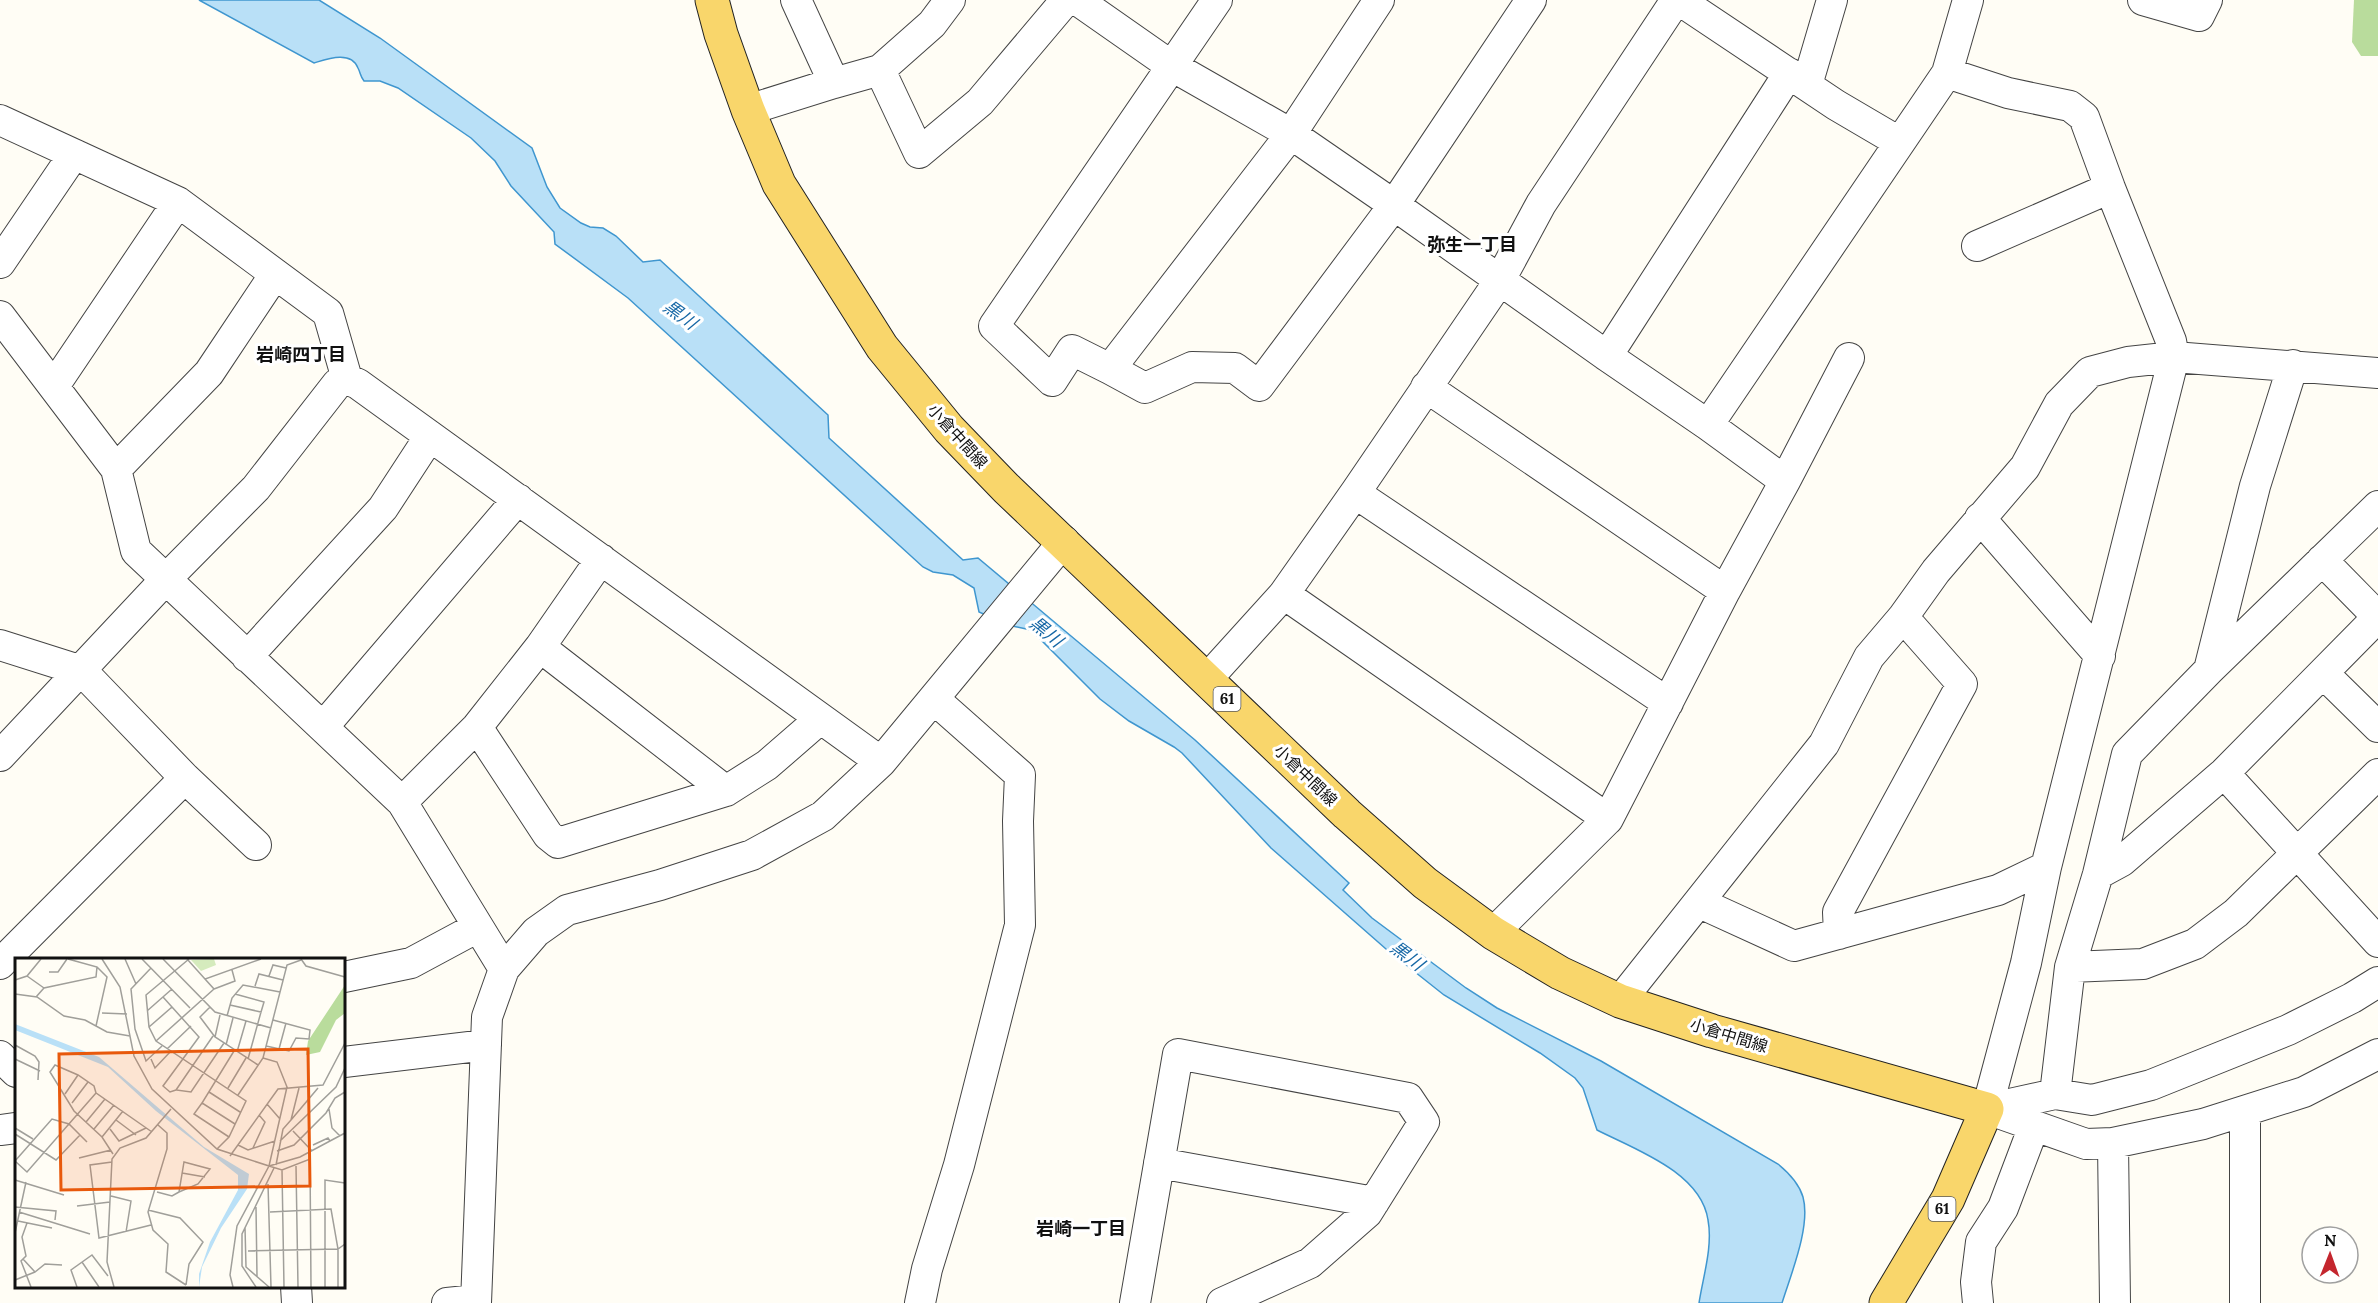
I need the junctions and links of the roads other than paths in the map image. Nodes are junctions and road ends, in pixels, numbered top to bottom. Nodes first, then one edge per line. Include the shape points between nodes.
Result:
1 (712, 0) edge
2 (796, 0) edge
3 (950, 0) edge
4 (1066, 0) edge
5 (1077, 0) edge
6 (1216, 0) edge
7 (1379, 0) edge
8 (1531, 0) edge
9 (1832, 0) edge
10 (1968, 0) edge
11 (2143, 0) edge
12 (2207, 0) edge
13 (1692, 4) edge
14 (1170, 65) junction
15 (880, 70) junction
16 (1947, 73) junction
17 (1798, 79) junction
18 (834, 83) junction
19 (748, 110) junction
20 (0, 120) edge
21 (1291, 134) junction
22 (1899, 142) junction
23 (74, 154) junction
24 (2110, 188) junction
25 (178, 202) junction
26 (1394, 205) junction
27 (1977, 246) dead end
28 (0, 263) edge
29 (275, 274) junction
30 (1500, 280) junction
31 (0, 316) edge
32 (1606, 356) junction
33 (2174, 357) junction
34 (1849, 358) dead end
35 (2293, 365) junction
36 (1110, 369) junction
37 (2378, 373) edge
38 (347, 379) junction
39 (54, 386) junction
40 (1426, 387) junction
41 (1708, 425) junction
42 (430, 436) junction
43 (116, 469) junction
44 (1785, 481) junction
45 (1355, 493) junction
46 (518, 499) junction
47 (2378, 506) edge
48 (1980, 518) junction
49 (1064, 541) junction
50 (601, 559) junction
51 (2322, 560) junction
52 (165, 580) junction
53 (1725, 591) junction
54 (1284, 594) junction
55 (1903, 617) junction
56 (0, 645) edge
57 (540, 647) junction
58 (2100, 656) junction
59 (247, 657) junction
60 (2209, 670) junction
61 (82, 671) junction
62 (2323, 673) junction
63 (1207, 679) junction
64 (934, 699) junction
65 (1668, 703) junction
66 (820, 719) junction
67 (323, 727) junction
68 (2378, 727) edge
69 (477, 728) junction
70 (0, 756) edge
71 (881, 762) junction
72 (2224, 773) junction
73 (2378, 774) edge
74 (185, 778) junction
75 (726, 791) junction
76 (402, 802) junction
77 (1608, 819) junction
78 (256, 845) dead end
79 (2299, 853) junction
80 (2046, 867) junction
81 (2098, 874) junction
82 (1700, 903) junction
83 (478, 927) junction
84 (1493, 933) junction
85 (1839, 934) junction
86 (2378, 942) edge
87 (0, 964) edge
88 (2070, 967) junction
89 (504, 969) junction
90 (345, 977) edge
91 (2378, 982) edge
92 (1620, 1001) junction
93 (486, 1045) junction
94 (2378, 1054) edge
95 (0, 1056) edge
96 (345, 1062) edge
97 (15, 1071) edge
98 (2055, 1094) junction
99 (1987, 1109) junction
100 (2245, 1111) junction
101 (2034, 1126) junction
102 (15, 1128) edge
103 (0, 1130) edge
104 (2113, 1143) junction
105 (1159, 1163) junction
106 (1374, 1202) junction
107 (296, 1288) edge
108 (1971, 1296) edge
109 (476, 1301) edge
110 (297, 1303) edge
111 (447, 1303) edge
112 (920, 1303) edge
113 (1135, 1303) edge
114 (1222, 1303) edge
115 (1886, 1303) edge
116 (2115, 1303) edge
117 (2245, 1303) edge

1 - 19 main road, 小倉中間線 / 61
2 - 18 street
3 - 15 street via 932,24
4 - 15 street via 980,102 919,153
5 - 14 street
6 - 14 street
7 - 21 street
8 - 26 street
9 - 17 street
10 - 16 street
11 - 12 street via 2199,16
13 - 17 street
13 - 30 street via 1541,204
14 - 21 street
14 - 36 street via 993,326 1052,381 1072,350
15 - 18 street
16 - 22 street
16 - 24 street via 2008,93 2070,106 2084,117
17 - 22 street
17 - 32 street
18 - 19 street
19 - 49 main road, 小倉中間線 / 61 via 779,184 882,347 949,429
20 - 23 street
21 - 26 street
21 - 36 street
22 - 41 street
23 - 25 street
23 - 28 street
24 - 27 street
24 - 33 street
25 - 29 street
25 - 39 street
26 - 30 street
26 - 36 street via 1258,386 1235,368 1192,367 1145,388
29 - 38 street via 328,313
29 - 43 street via 209,373
30 - 32 street
30 - 40 street
31 - 39 street
32 - 41 street
33 - 35 street
33 - 48 street via 2128,362 2090,372 2059,404 2025,466
33 - 58 street
34 - 44 street
35 - 37 street
35 - 60 street via 2255,486
38 - 42 street
38 - 52 street via 338,384 256,488
39 - 43 street
40 - 45 street
40 - 53 street
41 - 44 street
42 - 46 street
42 - 59 street via 383,508
43 - 52 street via 136,551
44 - 53 street
45 - 54 street
45 - 65 street
46 - 50 street
46 - 67 street
47 - 51 street
48 - 55 street
48 - 58 street
49 - 63 main road, 小倉中間線 / 61
49 - 64 street
50 - 57 street
50 - 66 street
51 - 60 street
51 - 62 street via 2378,617
52 - 59 street
52 - 61 street
53 - 65 street
54 - 63 street
54 - 77 street
55 - 82 street via 1869,657 1824,744
55 - 85 street via 1962,684 1838,912
56 - 61 street
57 - 69 street
57 - 75 street
58 - 80 street
59 - 67 street
60 - 81 street via 2127,754
61 - 70 street
61 - 74 street
62 - 68 street
62 - 72 street
63 - 84 main road, 小倉中間線 / 61 via 1347,814 1425,882
64 - 71 street
64 - 112 street via 1020,775 1020,926
65 - 77 street
66 - 71 street
66 - 75 street via 767,765
67 - 76 street
69 - 75 street via 548,835 558,843
69 - 76 street
71 - 89 street via 823,816 752,855 567,910 536,932
72 - 79 street
72 - 81 street via 2122,861
73 - 79 street
74 - 78 street
74 - 87 street
76 - 83 street
77 - 84 street
79 - 86 street
79 - 88 street via 2236,913 2195,944 2143,964
80 - 85 street via 1998,890
80 - 99 street via 2026,963
81 - 88 street
82 - 85 street via 1794,946
82 - 92 street
83 - 89 street
83 - 90 street via 411,963
84 - 92 main road, 小倉中間線 / 61 via 1560,973
88 - 98 street
89 - 93 street via 487,1017
91 - 98 street via 2288,1030 2151,1085 2091,1100
92 - 99 main road, 小倉中間線 / 61
93 - 96 street
93 - 109 street
94 - 100 street via 2304,1092
95 - 97 street
98 - 99 street
99 - 101 street
99 - 115 main road, 61 via 1948,1199
100 - 104 street
100 - 117 street
101 - 104 street via 2086,1144
101 - 108 street via 2004,1208 1981,1242
102 - 103 street
104 - 116 street
105 - 106 street
105 - 106 street via 1178,1054 1408,1098 1424,1122
105 - 113 street
106 - 114 street via 1367,1213 1310,1263
107 - 110 street
109 - 111 street

